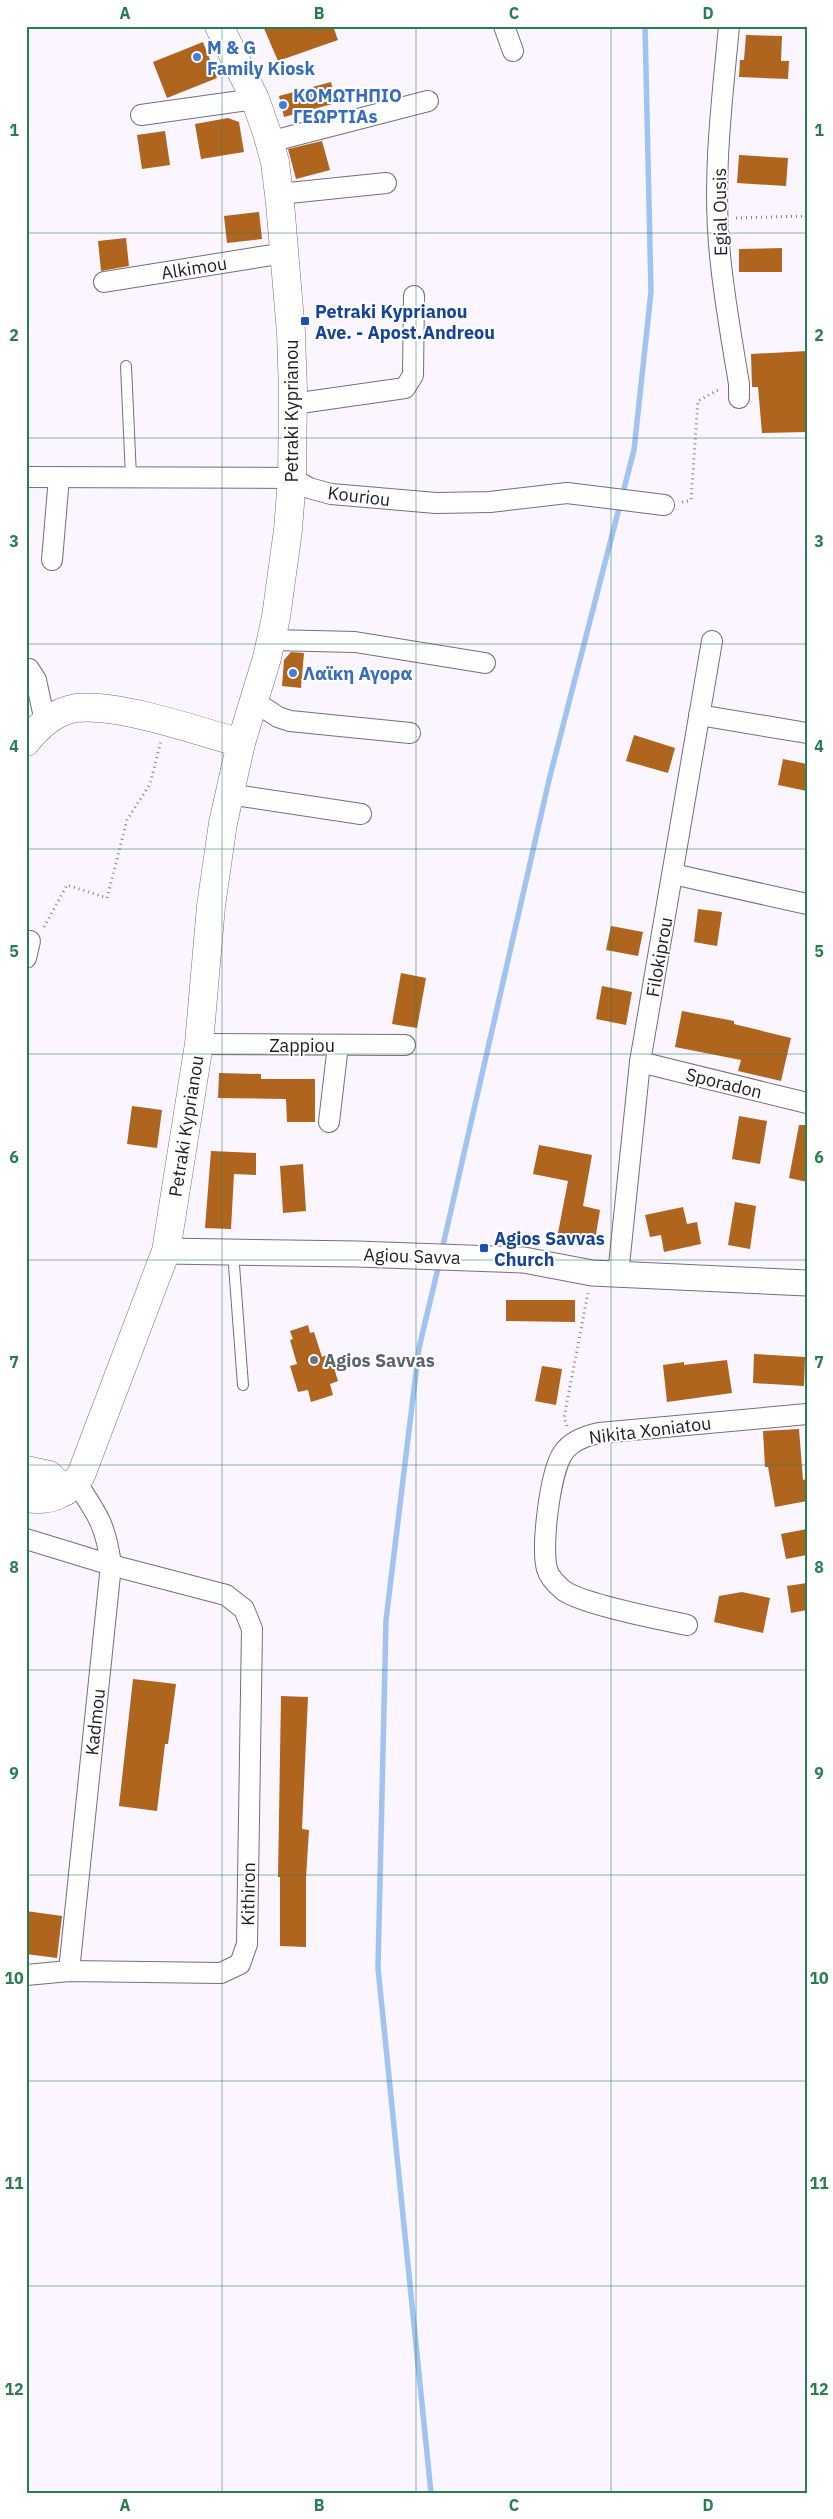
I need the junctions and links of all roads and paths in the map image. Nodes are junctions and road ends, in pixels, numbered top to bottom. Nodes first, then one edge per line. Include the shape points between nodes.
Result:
1 (219, 26) edge
2 (504, 26) edge
3 (729, 26) edge
4 (513, 51) dead end
5 (255, 99) junction
6 (428, 101) dead end
7 (141, 115) dead end
8 (269, 142) junction
9 (386, 183) dead end
10 (279, 194) junction
11 (807, 216) edge
12 (718, 218) junction
13 (285, 254) junction
14 (104, 282) dead end
15 (414, 296) dead end
16 (126, 366) dead end
17 (739, 389) joint
18 (293, 404) junction
19 (26, 477) edge
20 (59, 477) junction
21 (131, 477) junction
22 (292, 478) junction
23 (664, 505) joint
24 (52, 560) dead end
25 (271, 640) junction
26 (712, 641) dead end
27 (485, 663) dead end
28 (26, 669) edge
29 (255, 702) junction
30 (699, 715) junction
31 (45, 722) junction
32 (166, 723) junction
33 (410, 733) dead end
34 (807, 733) edge
35 (26, 742) edge
36 (241, 743) junction
37 (228, 794) junction
38 (361, 814) dead end
39 (673, 874) junction
40 (807, 904) edge
41 (34, 942) edge
42 (200, 1044) junction
43 (338, 1045) junction
44 (405, 1045) dead end
45 (640, 1062) junction
46 (807, 1103) edge
47 (329, 1122) dead end
48 (166, 1251) junction
49 (233, 1251) junction
50 (592, 1273) junction
51 (618, 1275) junction
52 (807, 1283) edge
53 (243, 1385) dead end
54 (807, 1414) edge
55 (574, 1442) junction
56 (26, 1470) edge
57 (71, 1487) junction
58 (26, 1498) edge
59 (26, 1539) edge
60 (111, 1566) junction
61 (687, 1625) dead end
62 (69, 1971) junction
63 (26, 1975) edge

1 - 5 main road, Petraki Kyprianou
2 - 4 street
3 - 12 street, Egial Ousis via 720,128
5 - 7 street
5 - 8 main road, Petraki Kyprianou
6 - 8 street
8 - 10 main road, Petraki Kyprianou
9 - 10 street
10 - 13 main road, Petraki Kyprianou
11 - 12 path
12 - 17 street, Egial Ousis via 720,255
13 - 14 street, Alkimou
13 - 18 main road, Petraki Kyprianou
15 - 18 street via 413,375 405,388
16 - 21 lane
17 - 23 path via 698,401 691,500
18 - 22 main road, Petraki Kyprianou
19 - 20 street, Kouriou
20 - 21 street, Kouriou
20 - 24 street
21 - 22 street, Kouriou
22 - 23 street, Kouriou via 309,488 331,494 436,504 578,494
22 - 25 main road, Petraki Kyprianou via 283,570
25 - 27 street via 355,642
25 - 29 main road, Petraki Kyprianou
26 - 30 street, Filokiprou
28 - 31 street via 36,680
29 - 33 street via 290,721
29 - 36 main road, Petraki Kyprianou
30 - 34 street
30 - 39 street, Filokiprou
31 - 32 main road via 65,711 84,708 111,710
31 - 35 main road
32 - 36 main road
32 - 41 path via 150,784 127,820 107,898 68,885
36 - 37 main road, Petraki Kyprianou
37 - 38 street
37 - 42 main road, Petraki Kyprianou via 211,906
39 - 40 street
39 - 45 street, Filokiprou
42 - 43 street, Zappiou
42 - 48 main road, Petraki Kyprianou
43 - 44 street, Zappiou
43 - 47 street
45 - 46 street, Sporadon
45 - 51 street, Filokiprou
48 - 49 street, Agiou Savva
48 - 57 main road, Petraki Kyprianou via 81,1475
49 - 50 street, Agiou Savva via 524,1260
49 - 53 lane
50 - 51 street, Agiou Savva
50 - 55 path via 564,1418
51 - 52 street, Agiou Savva
54 - 55 street, Nikita Xoniatou via 599,1433
55 - 61 street, Nikita Xoniatou via 564,1452 553,1475 545,1551 546,1566 552,1579 575,1597
56 - 57 main road via 48,1475
57 - 58 main road via 43,1501
57 - 60 street, Kadmou via 97,1514 108,1536
59 - 60 street
60 - 62 street, Kadmou
60 - 62 street, Kithiron via 226,1595 244,1609 252,1629 247,1944 240,1964 221,1973
62 - 63 street, Kithiron

